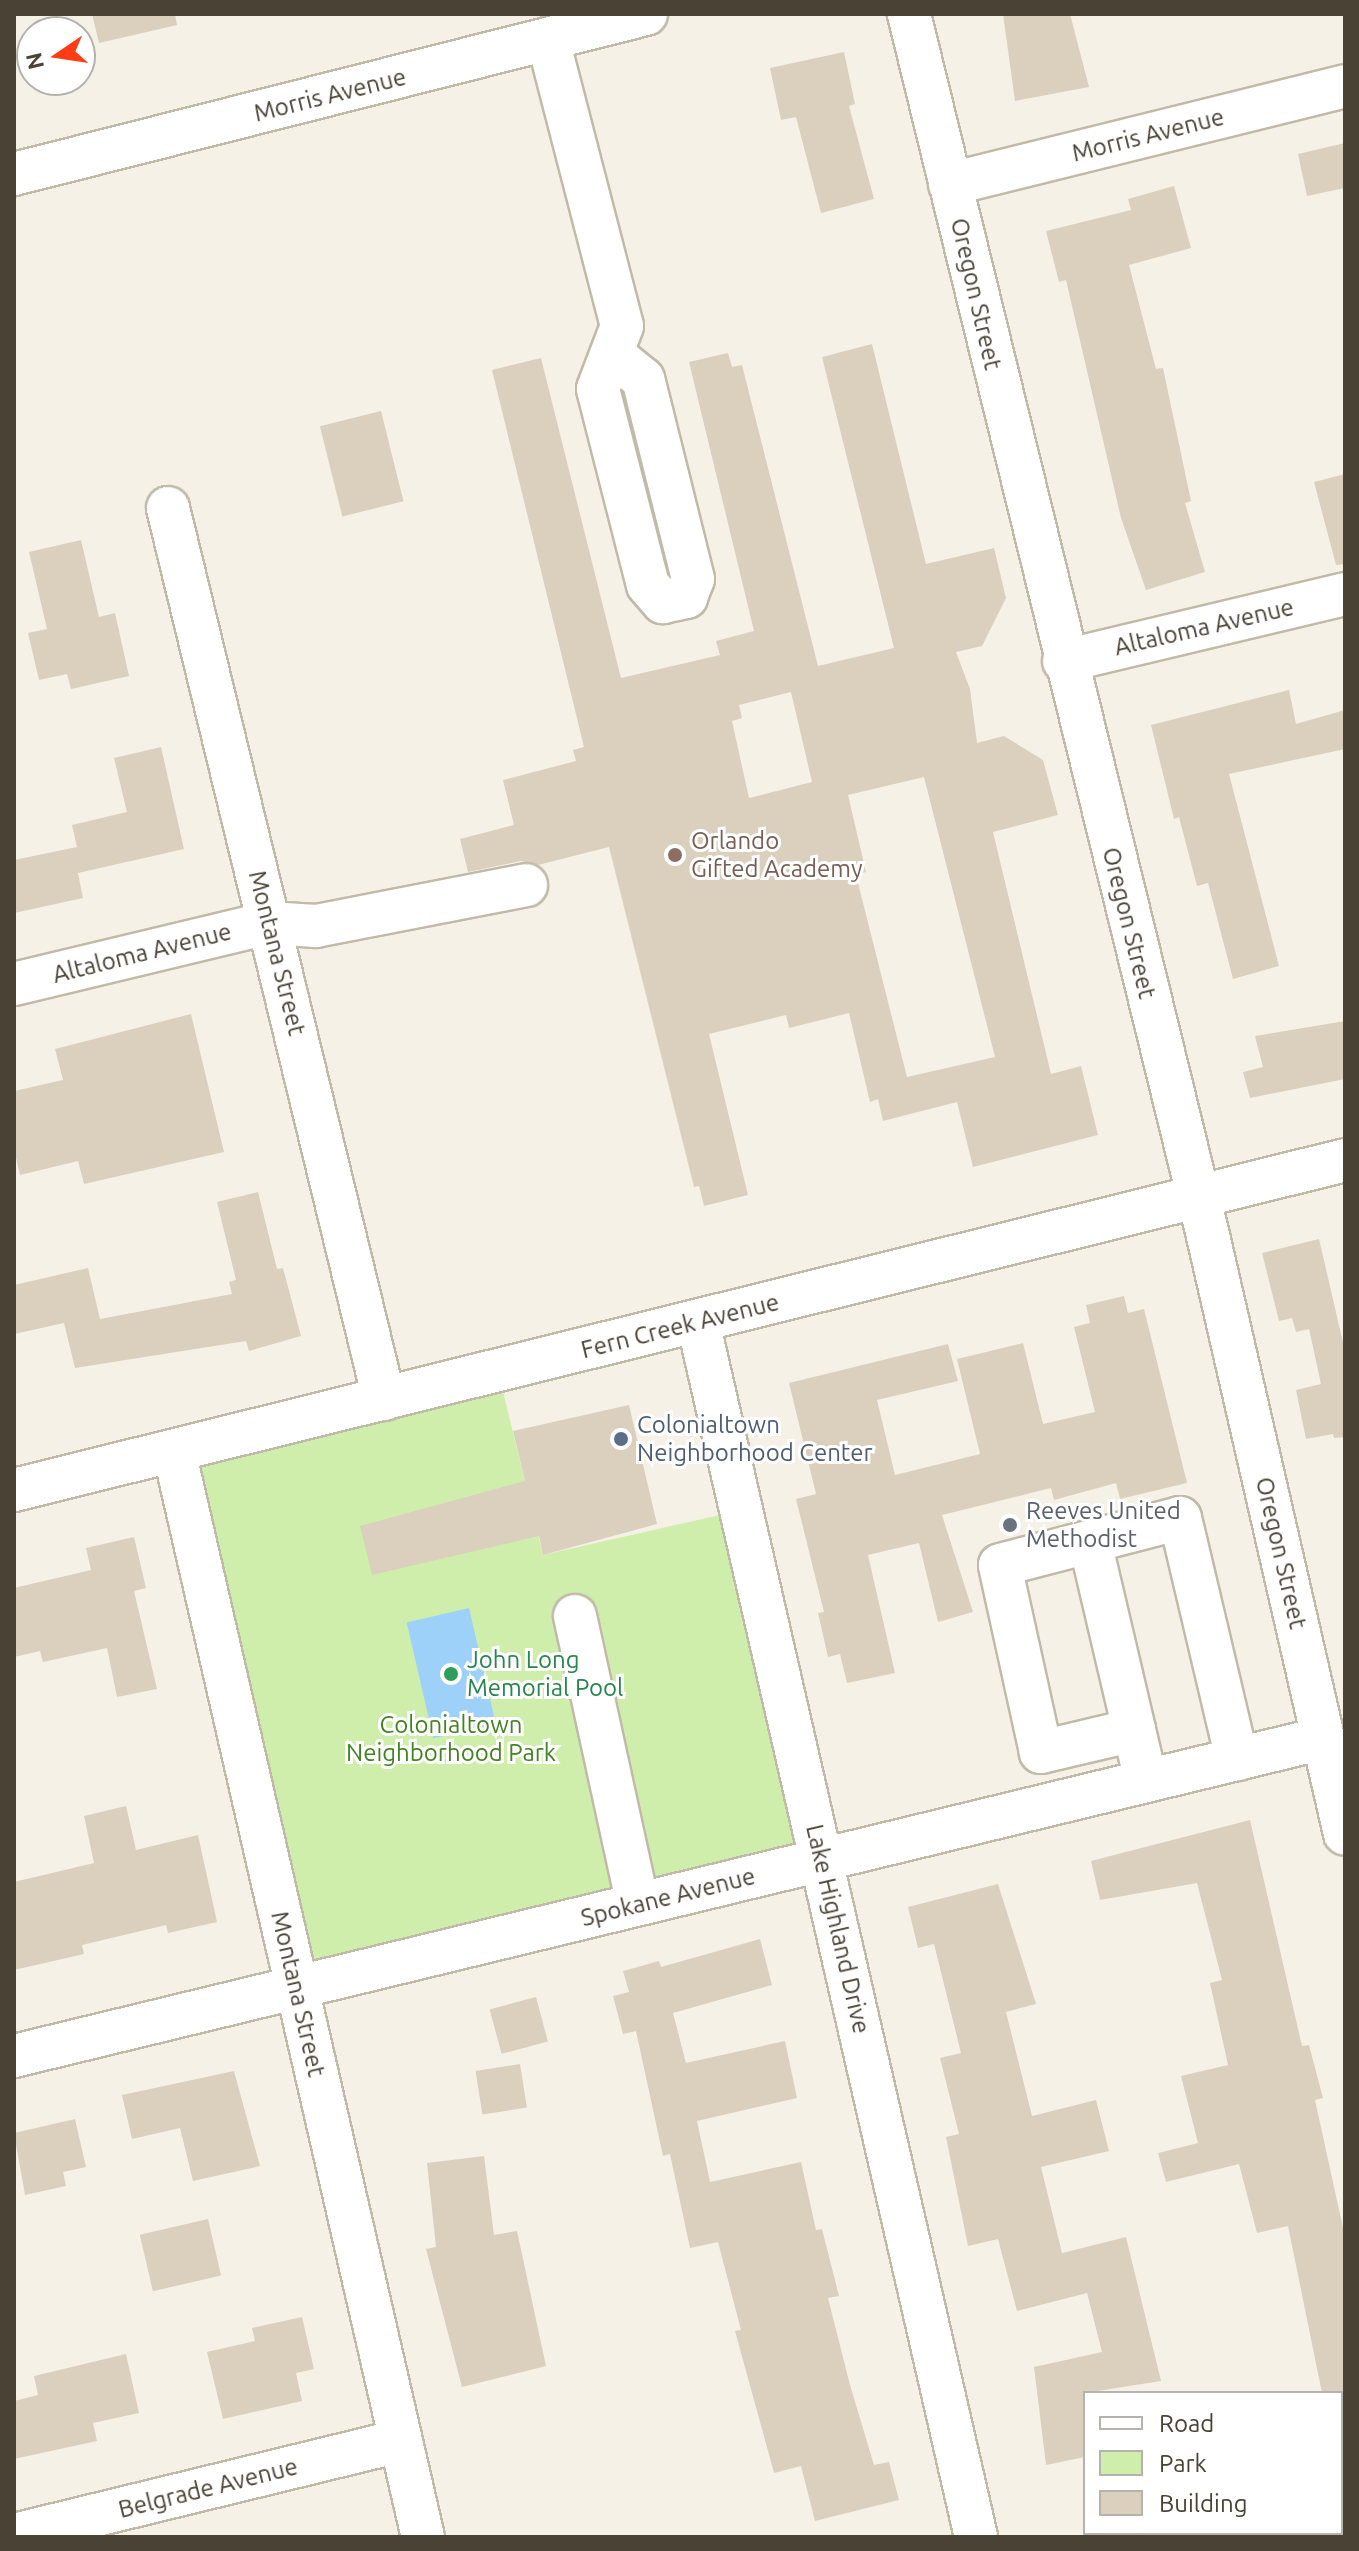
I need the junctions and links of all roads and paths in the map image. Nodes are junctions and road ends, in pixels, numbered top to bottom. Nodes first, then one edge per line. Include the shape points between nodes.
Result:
1 (646, 14) edge
2 (909, 14) edge
3 (548, 40) junction
4 (1345, 86) edge
5 (14, 174) edge
6 (950, 184) junction
7 (612, 354) junction
8 (168, 508) dead end
9 (1345, 594) edge
10 (1064, 661) junction
11 (526, 885) dead end
12 (269, 923) junction
13 (14, 984) edge
14 (1345, 1160) edge
15 (1197, 1196) junction
16 (698, 1322) junction
17 (384, 1399) junction
18 (174, 1451) junction
19 (14, 1490) edge
20 (1090, 1542) junction
21 (575, 1616) dead end
22 (1134, 1730) junction
23 (1323, 1738) junction
24 (1237, 1759) junction
25 (1146, 1781) junction
26 (1345, 1834) edge
27 (822, 1859) junction
28 (638, 1904) junction
29 (297, 1988) junction
30 (14, 2056) edge
31 (401, 2441) junction
32 (14, 2535) edge
33 (423, 2537) edge
34 (976, 2537) edge

1 - 3 street, Morris Avenue
2 - 6 street, Oregon Street
3 - 5 street, Morris Avenue
3 - 7 street via 622,326
4 - 6 street, Morris Avenue
6 - 10 street, Oregon Street
7 - 7 street via 598,389 648,585 663,602 686,597 693,579 643,379
8 - 12 street, Montana Street
9 - 10 street, Altaloma Avenue
10 - 15 street, Oregon Street
11 - 12 street, Altaloma Avenue via 316,926
12 - 13 street, Altaloma Avenue
12 - 17 street, Montana Street
14 - 15 street, Fern Creek Avenue
15 - 16 street, Fern Creek Avenue
15 - 23 street, Oregon Street
16 - 17 street, Fern Creek Avenue
16 - 27 street, Lake Highland Drive
17 - 18 street, Fern Creek Avenue
18 - 19 street, Fern Creek Avenue
18 - 29 street, Montana Street
20 - 22 street
20 - 22 street via 1000,1565 1033,1720 1041,1752
20 - 24 street via 1180,1518
21 - 28 street
22 - 25 street
23 - 24 street, Spokane Avenue
23 - 26 street, Oregon Street
24 - 25 street, Spokane Avenue
25 - 27 street, Spokane Avenue
27 - 28 street, Spokane Avenue
27 - 34 street, Lake Highland Drive
28 - 29 street, Spokane Avenue
29 - 30 street, Spokane Avenue
29 - 31 street, Montana Street
31 - 32 street, Belgrade Avenue
31 - 33 street, Montana Street

